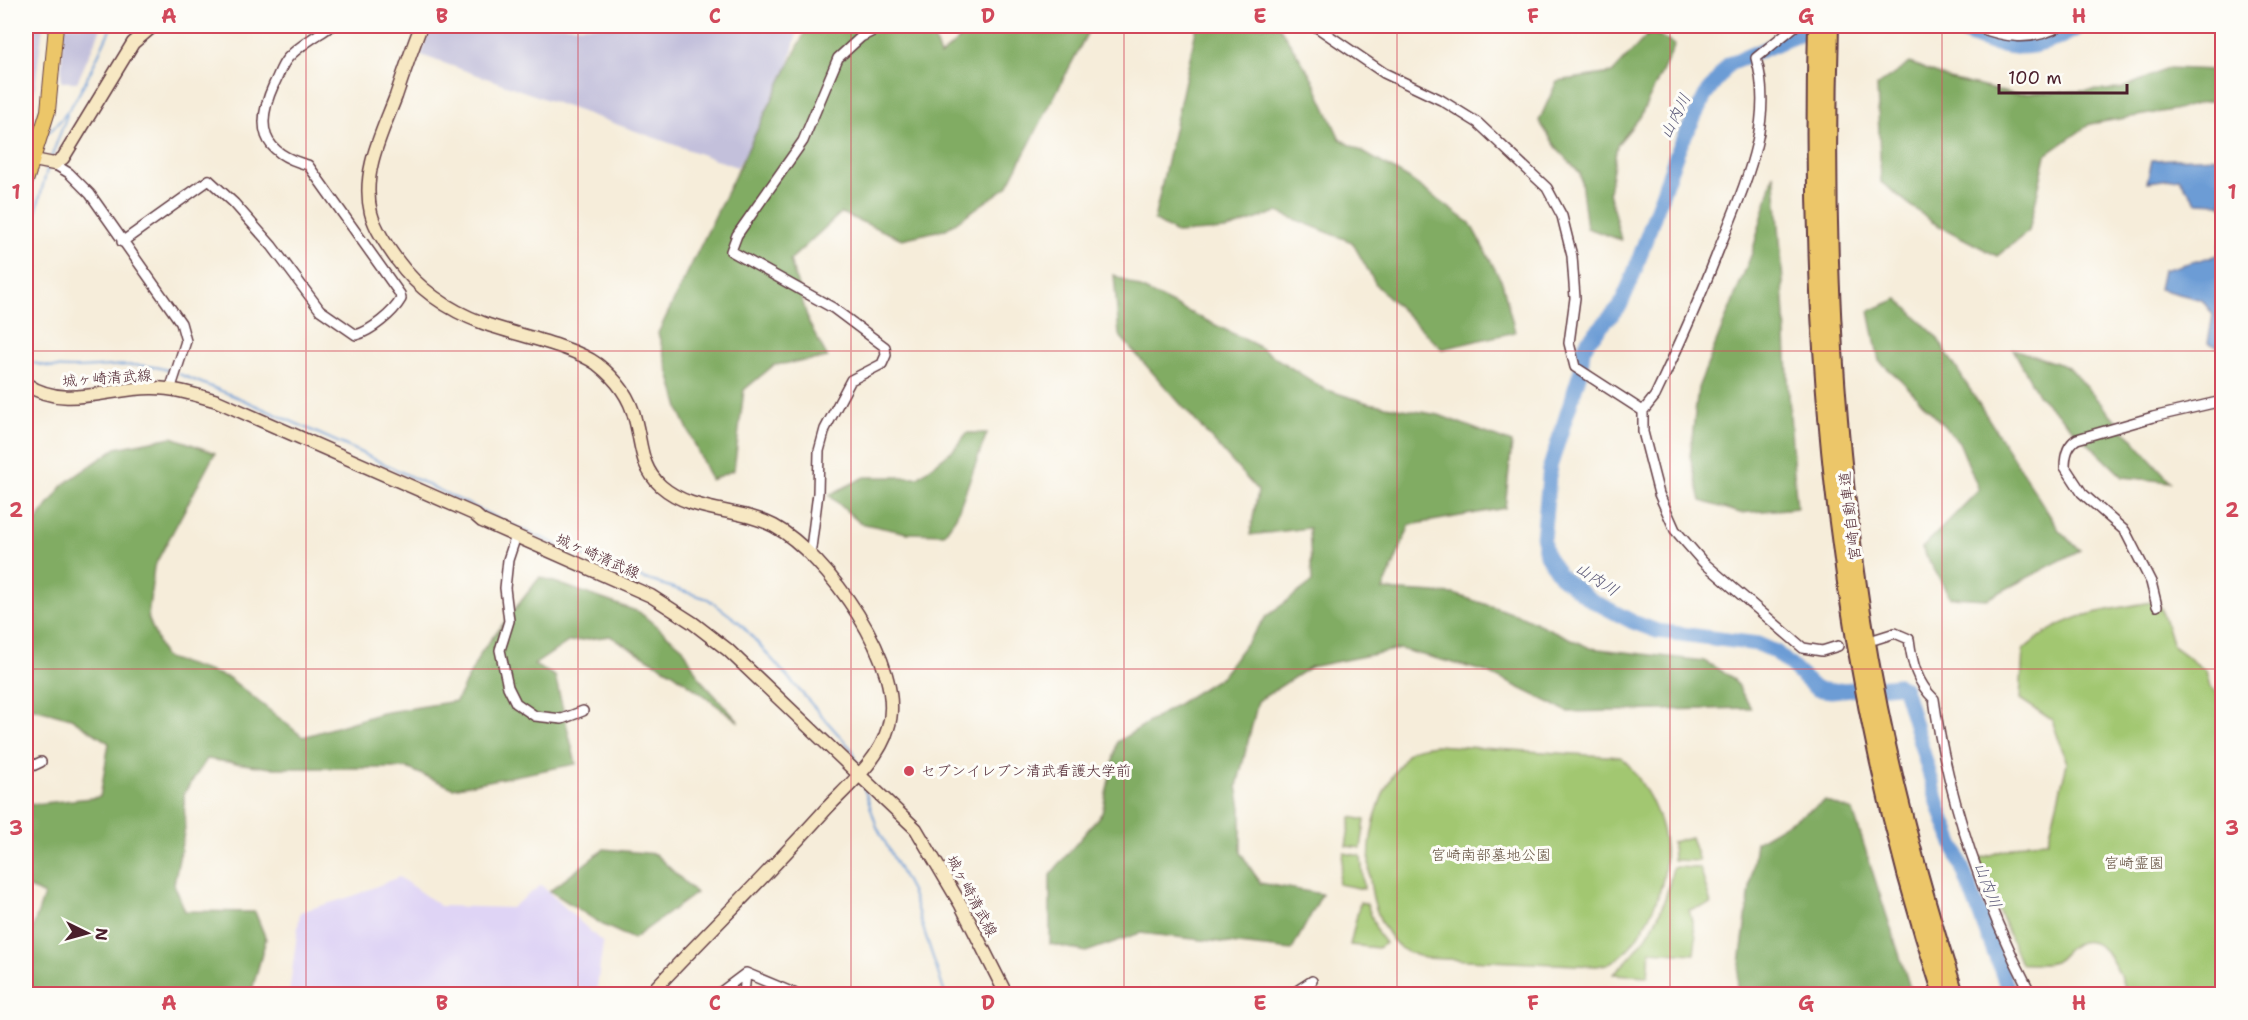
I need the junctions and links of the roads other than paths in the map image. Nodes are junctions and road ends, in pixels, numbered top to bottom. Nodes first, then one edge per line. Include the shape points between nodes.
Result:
1 (56, 26) edge
2 (153, 26) edge
3 (331, 26) edge
4 (421, 26) edge
5 (883, 26) edge
6 (1315, 26) edge
7 (1795, 26) edge
8 (1817, 26) edge
9 (1830, 26) edge
10 (1975, 26) edge
11 (2060, 26) edge
12 (43, 132) junction
13 (26, 136) edge
14 (34, 160) junction
15 (54, 164) junction
16 (26, 181) edge
17 (122, 242) junction
18 (26, 384) edge
19 (170, 390) junction
20 (2223, 401) edge
21 (1643, 411) junction
22 (516, 536) junction
23 (810, 556) junction
24 (2157, 606) dead end
25 (1876, 639) dead end
26 (1838, 646) dead end
27 (584, 711) dead end
28 (41, 762) dead end
29 (26, 769) edge
30 (863, 776) junction
31 (1902, 860) junction
32 (1938, 939) junction
33 (746, 973) junction
34 (1312, 981) dead end
35 (650, 994) edge
36 (718, 994) edge
37 (744, 994) edge
38 (793, 994) edge
39 (1006, 994) edge
40 (1292, 994) edge
41 (1932, 994) edge
42 (1942, 994) edge
43 (1955, 994) edge
44 (1963, 994) edge
45 (2031, 994) edge

1 - 12 main road via 52,91
2 - 15 street via 133,43 63,158
3 - 17 street via 286,60 268,98 265,137 286,159 308,165 400,294 397,306 356,335 320,310 272,246 209,180
4 - 23 street via 370,170 372,216 399,263 427,292 462,315 594,362 623,391 636,420 640,452 661,486 693,505 744,514 772,525 788,534
5 - 23 street via 854,42 838,58 808,132 735,239 731,251 833,308 885,347 882,364 851,380 825,429 819,451
6 - 21 street via 1384,73 1478,123 1535,174 1555,200 1567,230 1575,288 1569,332 1575,367
7 - 21 street via 1756,57 1763,82 1751,171 1703,293 1655,396
8 - 31 highway, 宮崎自動車道 via 1818,282 1831,479 1859,666
9 - 32 highway, 宮崎自動車道 via 1829,248 1839,422 1851,539 1879,708
10 - 11 street via 2019,38 2046,34
12 - 13 street
12 - 14 main road
14 - 15 street
14 - 16 main road
15 - 17 street via 90,194
17 - 19 street via 181,323 186,341
18 - 19 street, 城ヶ崎清武線 via 66,398 136,389
19 - 22 street, 城ヶ崎清武線 via 217,401 277,426
20 - 24 street via 2077,439 2067,453 2065,467 2082,493 2125,531 2151,582
21 - 26 street via 1643,432 1659,494 1675,530 1703,562 1803,648 1822,651
22 - 27 street via 505,588 509,621 500,650 508,687 516,703 535,716 562,719
22 - 30 street, 城ヶ崎清武線 via 651,596 693,623 728,650
23 - 30 street via 866,628 887,674 889,728
25 - 45 street via 1895,633 1909,639 1922,688 1935,699 1960,821 2011,957
28 - 29 street
30 - 35 street
30 - 39 street, 城ヶ崎清武線 via 927,845
31 - 41 highway via 1912,925
31 - 42 highway, 宮崎自動車道
32 - 43 highway, 宮崎自動車道
32 - 44 highway
33 - 36 street
33 - 37 street
33 - 38 street
34 - 40 street

